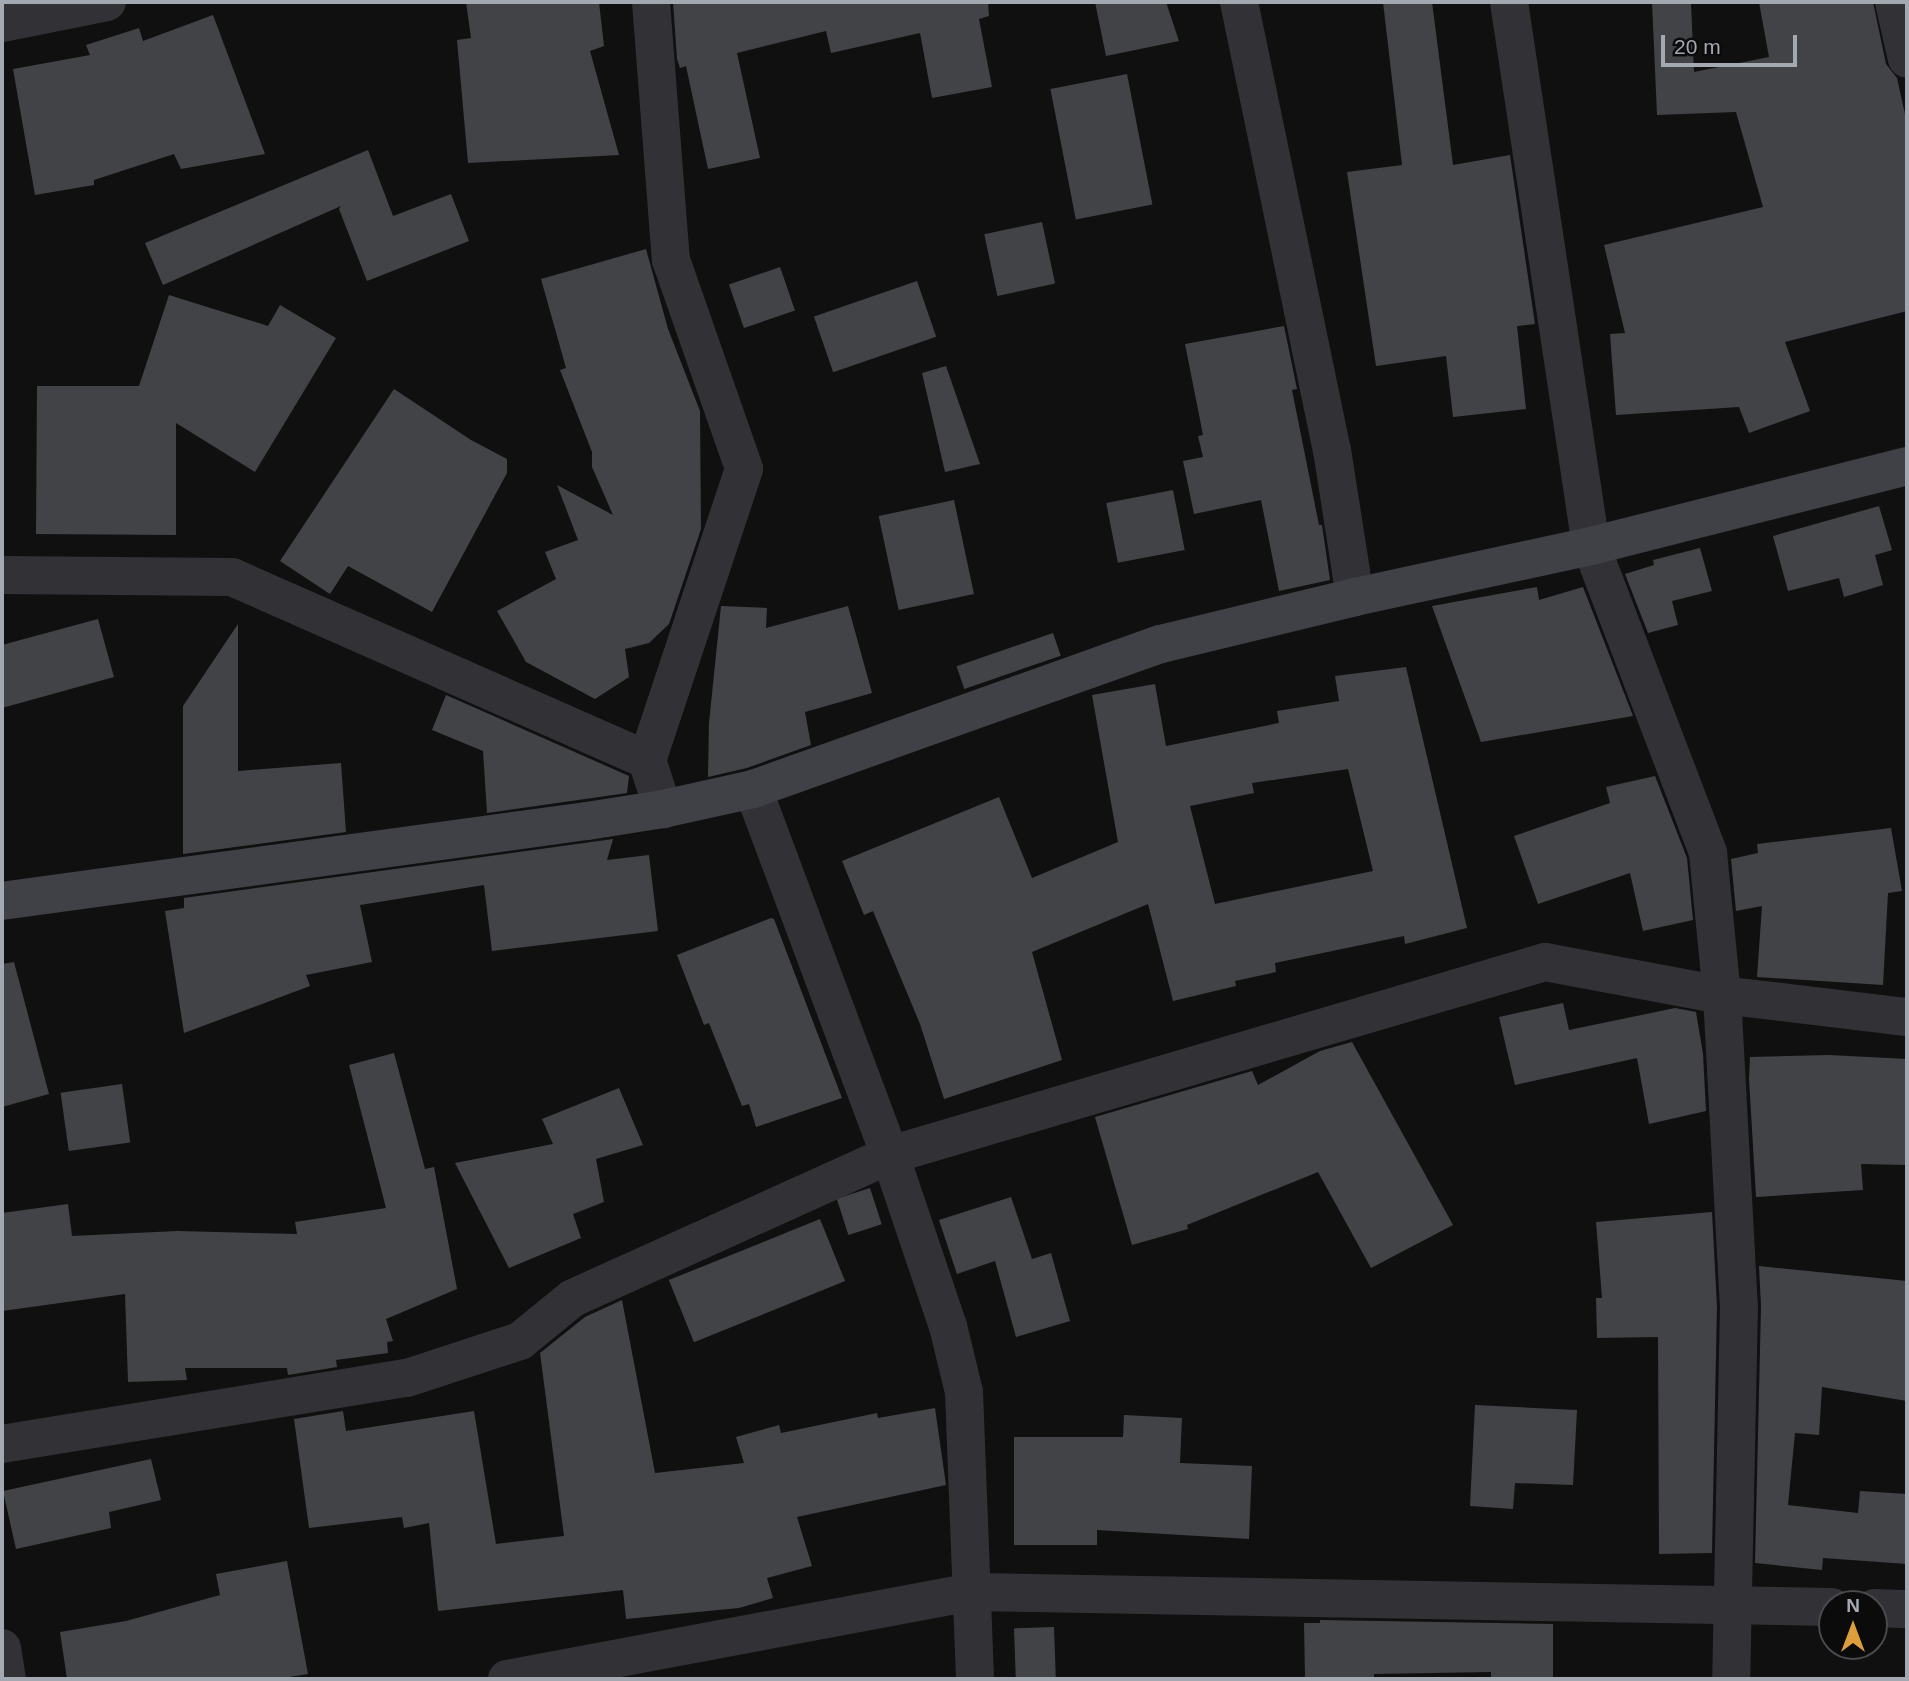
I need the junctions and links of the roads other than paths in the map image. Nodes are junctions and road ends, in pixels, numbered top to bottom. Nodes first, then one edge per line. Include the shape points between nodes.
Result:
1 (107, 2) edge
2 (651, 2) edge
3 (1239, 2) edge
4 (1509, 2) edge
5 (1894, 2) edge
6 (2, 23) edge
7 (1907, 59) edge
8 (1907, 466) edge
9 (1591, 545) junction
10 (2, 575) edge
11 (1355, 597) junction
12 (647, 760) junction
13 (753, 789) junction
14 (663, 809) junction
15 (2, 901) edge
16 (1722, 995) junction
17 (1907, 1017) edge
18 (890, 1155) junction
19 (2, 1444) edge
20 (971, 1592) junction
21 (1734, 1604) junction
22 (1818, 1607) edge
23 (1888, 1608) edge
24 (1907, 1609) edge
25 (2, 1648) edge
26 (7, 1679) edge
27 (507, 1679) edge
28 (975, 1679) edge
29 (1731, 1679) edge

1 - 6 street
2 - 12 street via 671,260 744,469
3 - 11 street via 1332,450
4 - 9 street
5 - 7 street
8 - 9 street
9 - 11 street
9 - 16 street via 1708,853
10 - 12 street via 232,577
11 - 13 street via 1161,644
12 - 14 street
13 - 14 street
13 - 18 street
14 - 15 street
16 - 17 street
16 - 18 street via 1545,962
16 - 21 street via 1739,1306
18 - 19 street via 573,1298 520,1341 420,1374
18 - 20 street via 948,1326 964,1392
20 - 21 street
20 - 27 street
20 - 28 street
21 - 22 street
21 - 29 street
23 - 24 street
25 - 26 street

